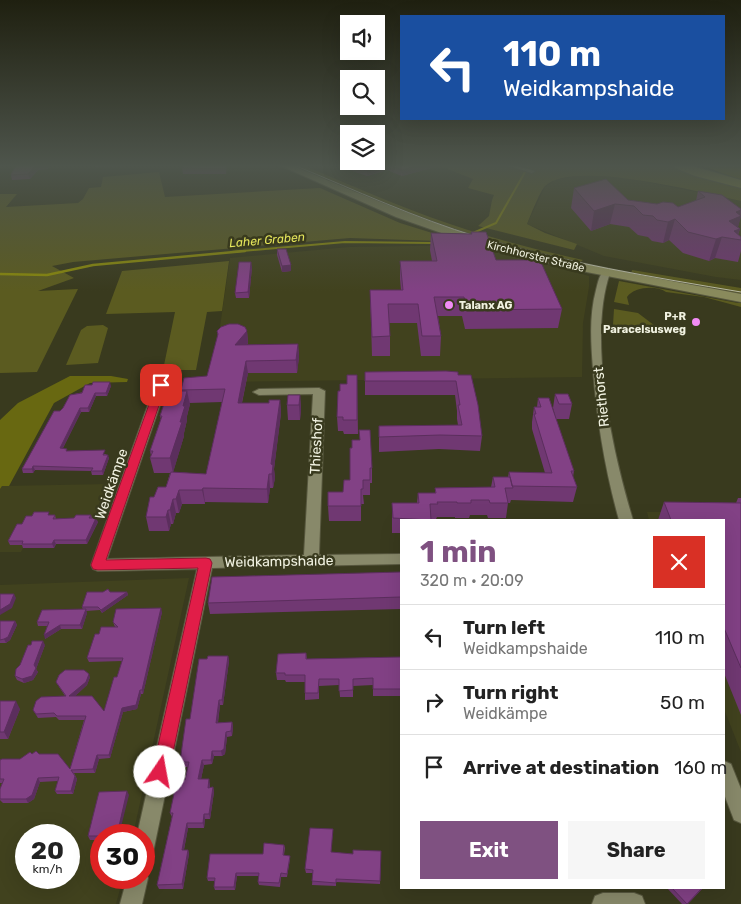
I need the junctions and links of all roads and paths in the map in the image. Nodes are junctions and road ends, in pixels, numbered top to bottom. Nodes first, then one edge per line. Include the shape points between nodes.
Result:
1 (385, 207) edge
2 (411, 207) edge
3 (484, 233) joint
4 (470, 234) junction
5 (457, 235) joint
6 (608, 268) junction
7 (738, 284) edge
8 (741, 298) edge
9 (161, 385) dead end
10 (259, 392) dead end
11 (626, 519) edge
12 (400, 559) edge
13 (311, 561) junction
14 (206, 563) junction
15 (98, 565) joint
16 (725, 773) edge
17 (741, 813) edge
18 (149, 824) edge
19 (134, 889) edge
20 (131, 904) edge
21 (603, 904) edge
22 (634, 904) edge

1 - 5 main road, Kirchhorster Straße
2 - 4 main road, Kirchhorster Straße
3 - 4 main road, Kirchhorster Straße
3 - 6 main road, Kirchhorster Straße
4 - 5 main road, Kirchhorster Straße
4 - 6 main road, Kirchhorster Straße via 534,257
6 - 7 main road, Kirchhorster Straße
6 - 8 main road, Kirchhorster Straße
6 - 11 street, Riethorst via 595,324 599,388 611,468
9 - 15 street, Weidkämpe
10 - 13 street, Thieshof via 320,391
12 - 13 street, Weidkampshaide
13 - 14 street, Weidkampshaide
14 - 15 street, Weidkampshaide
14 - 18 street
16 - 17 street
19 - 20 street
21 - 22 street

